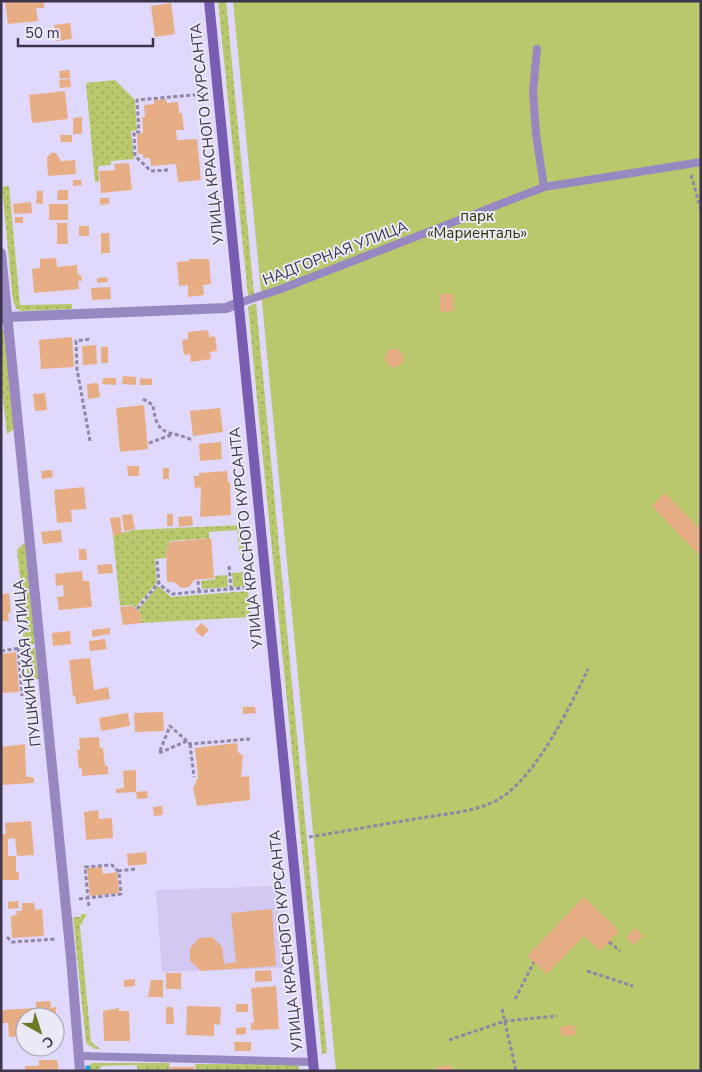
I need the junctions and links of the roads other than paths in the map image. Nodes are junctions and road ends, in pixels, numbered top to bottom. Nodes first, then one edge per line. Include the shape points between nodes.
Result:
1 (209, 1) edge
2 (537, 50) dead end
3 (701, 162) edge
4 (544, 188) junction
5 (1, 252) edge
6 (239, 303) junction
7 (4, 319) edge
8 (81, 1056) junction
9 (314, 1066) edge
10 (80, 1071) edge

1 - 6 street, УЛИЦА КРАСНОГО КУРСАНТА
2 - 4 lane via 533,92
3 - 4 lane, НАДГОРНАЯ УЛИЦА
4 - 6 lane, НАДГОРНАЯ УЛИЦА
5 - 7 street, ПУШКИНСКАЯ УЛИЦА
6 - 7 street via 226,308
6 - 9 street, УЛИЦА КРАСНОГО КУРСАНТА
7 - 8 street, ПУШКИНСКАЯ УЛИЦА
8 - 9 lane
8 - 10 street, ПУШКИНСКАЯ УЛИЦА

